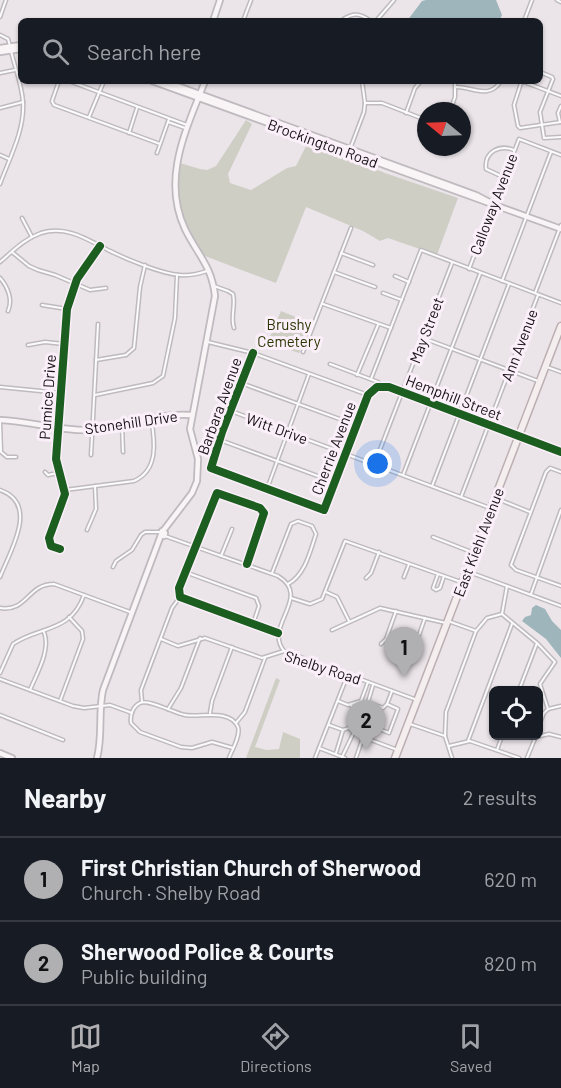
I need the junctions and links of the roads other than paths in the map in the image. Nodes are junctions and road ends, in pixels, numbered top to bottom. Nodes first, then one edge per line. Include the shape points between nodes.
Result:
1 (6, 0) edge
2 (220, 0) edge
3 (252, 0) edge
4 (393, 0) edge
5 (532, 0) edge
6 (556, 0) edge
7 (561, 2) edge
8 (0, 17) edge
9 (214, 18) edge
10 (244, 18) edge
11 (346, 18) edge
12 (366, 18) edge
13 (378, 18) edge
14 (525, 18) edge
15 (0, 35) edge
16 (18, 47) edge
17 (11, 48) junction
18 (0, 50) edge
19 (16, 70) junction
20 (0, 73) edge
21 (543, 73) edge
22 (18, 79) edge
23 (19, 84) edge
24 (58, 84) edge
25 (77, 84) edge
26 (103, 84) edge
27 (162, 84) edge
28 (171, 84) edge
29 (204, 84) edge
30 (362, 84) edge
31 (418, 84) edge
32 (456, 84) edge
33 (498, 84) edge
34 (520, 84) edge
35 (529, 84) edge
36 (456, 87) junction
37 (548, 91) junction
38 (100, 92) junction
39 (200, 96) junction
40 (561, 96) edge
41 (23, 102) junction
42 (453, 102) edge
43 (365, 103) junction
44 (561, 106) edge
45 (0, 108) edge
46 (137, 108) junction
47 (406, 113) junction
48 (417, 117) edge
49 (89, 118) junction
50 (169, 120) junction
51 (560, 122) edge
52 (542, 125) junction
53 (188, 127) junction
54 (129, 133) junction
55 (561, 137) edge
56 (160, 144) junction
57 (350, 150) junction
58 (514, 150) junction
59 (551, 151) junction
60 (157, 153) dead end
61 (561, 154) edge
62 (0, 156) edge
63 (9, 159) junction
64 (504, 177) junction
65 (0, 184) edge
66 (494, 204) junction
67 (527, 216) junction
68 (22, 218) dead end
69 (560, 227) edge
70 (351, 228) dead end
71 (32, 237) junction
72 (100, 246) junction
73 (12, 252) junction
74 (341, 253) junction
75 (0, 262) edge
76 (452, 262) junction
77 (145, 265) junction
78 (373, 265) dead end
79 (468, 269) junction
80 (209, 270) junction
81 (334, 272) junction
82 (481, 273) junction
83 (177, 275) junction
84 (396, 276) dead end
85 (0, 278) edge
86 (502, 281) junction
87 (409, 282) junction
88 (75, 284) junction
89 (510, 284) junction
90 (214, 286) junction
91 (375, 287) dead end
92 (106, 288) dead end
93 (383, 293) dead end
94 (537, 294) junction
95 (402, 300) junction
96 (322, 303) junction
97 (561, 303) edge
98 (42, 305) dead end
99 (67, 309) junction
100 (8, 311) dead end
101 (98, 324) dead end
102 (379, 324) junction
103 (561, 326) edge
104 (234, 328) dead end
105 (391, 328) junction
106 (423, 338) junction
107 (207, 342) junction
108 (64, 344) junction
109 (28, 345) dead end
110 (452, 349) junction
111 (303, 352) dead end
112 (253, 353) junction
113 (96, 360) junction
114 (480, 360) junction
115 (330, 364) dead end
116 (545, 367) junction
117 (509, 371) junction
118 (561, 372) edge
119 (309, 374) junction
120 (357, 375) junction
121 (371, 379) junction
122 (540, 382) junction
123 (241, 383) junction
124 (380, 386) junction
125 (0, 387) edge
126 (402, 392) junction
127 (61, 393) junction
128 (95, 395) junction
129 (368, 395) junction
130 (431, 403) junction
131 (298, 404) junction
132 (231, 411) junction
133 (460, 414) junction
134 (191, 415) junction
135 (151, 418) junction
136 (0, 421) edge
137 (122, 425) junction
138 (356, 425) junction
139 (489, 425) junction
140 (58, 428) junction
141 (93, 430) junction
142 (288, 432) junction
143 (519, 436) junction
144 (220, 440) junction
145 (123, 452) dead end
146 (561, 452) edge
147 (345, 454) junction
148 (91, 455) dead end
149 (16, 457) dead end
150 (277, 461) junction
151 (374, 465) junction
152 (45, 472) dead end
153 (561, 472) edge
154 (58, 473) junction
155 (403, 475) junction
156 (334, 482) junction
157 (95, 486) junction
158 (432, 486) junction
159 (267, 489) junction
160 (0, 490) edge
161 (65, 490) junction
162 (461, 497) junction
163 (495, 498) junction
164 (491, 508) junction
165 (561, 510) edge
166 (530, 512) junction
167 (232, 529) dead end
168 (87, 530) dead end
169 (163, 533) junction
170 (433, 537) dead end
171 (196, 546) junction
172 (60, 549) dead end
173 (379, 552) junction
174 (474, 553) junction
175 (221, 556) junction
176 (247, 564) junction
177 (410, 564) junction
178 (113, 567) dead end
179 (467, 571) junction
180 (185, 572) junction
181 (272, 573) junction
182 (438, 574) junction
183 (444, 576) junction
184 (0, 577) edge
185 (537, 577) junction
186 (366, 578) dead end
187 (404, 578) dead end
188 (462, 583) junction
189 (288, 584) junction
190 (507, 586) junction
191 (561, 586) edge
192 (326, 592) junction
193 (531, 594) junction
194 (84, 595) junction
195 (180, 597) junction
196 (291, 598) junction
197 (561, 606) edge
198 (0, 608) edge
199 (396, 611) junction
200 (132, 613) junction
201 (502, 614) junction
202 (69, 616) junction
203 (425, 618) junction
204 (349, 621) junction
205 (447, 622) junction
206 (253, 624) junction
207 (512, 624) junction
208 (332, 630) dead end
209 (476, 631) junction
210 (44, 632) junction
211 (278, 633) junction
212 (200, 638) junction
213 (161, 639) junction
214 (537, 643) junction
215 (381, 644) dead end
216 (418, 645) dead end
217 (232, 648) junction
218 (284, 651) junction
219 (265, 658) junction
220 (555, 662) junction
221 (561, 663) edge
222 (0, 672) edge
223 (348, 674) junction
224 (0, 679) edge
225 (368, 682) junction
226 (374, 684) junction
227 (521, 686) edge
228 (30, 690) junction
229 (392, 691) junction
230 (417, 700) junction
231 (60, 701) junction
232 (337, 701) junction
233 (142, 702) junction
234 (387, 704) junction
235 (351, 705) junction
236 (101, 706) junction
237 (561, 706) edge
238 (548, 709) junction
239 (168, 710) junction
240 (132, 712) junction
241 (210, 714) junction
242 (0, 715) edge
243 (543, 716) edge
244 (236, 723) junction
245 (408, 723) junction
246 (328, 724) junction
247 (367, 724) dead end
248 (349, 728) junction
249 (343, 730) junction
250 (543, 735) edge
251 (445, 736) junction
252 (561, 737) edge
253 (63, 740) dead end
254 (500, 740) edge
255 (534, 740) edge
256 (468, 741) junction
257 (448, 746) junction
258 (233, 748) junction
259 (319, 748) junction
260 (398, 750) junction
261 (497, 750) junction
262 (0, 753) edge
263 (335, 754) junction
264 (12, 758) edge
265 (97, 758) edge
266 (229, 758) edge
267 (315, 758) edge
268 (343, 758) edge
269 (356, 758) edge
270 (395, 758) edge
271 (452, 758) edge
272 (519, 758) edge
273 (527, 758) edge

1 - 8 street
2 - 9 street
3 - 10 street
4 - 13 street
5 - 14 street
6 - 7 street
11 - 12 street via 359,14
15 - 17 street via 8,39
16 - 17 street
17 - 18 street
17 - 19 street
19 - 20 street
19 - 22 street
21 - 37 street via 553,80
23 - 41 street
24 - 49 street via 53,104
25 - 38 street
26 - 38 street
27 - 39 street, Brockington Road
28 - 39 street, Brockington Road
29 - 39 street
30 - 43 street
31 - 47 street
32 - 36 street
33 - 36 street via 484,92
34 - 52 street via 514,105 518,126
35 - 37 street
36 - 42 street
37 - 40 street
37 - 52 street via 540,112
38 - 46 street
38 - 49 street
39 - 53 street
39 - 57 street, Brockington Road
41 - 45 street
41 - 63 street via 22,123
43 - 47 street via 376,102
43 - 57 street
44 - 51 street
46 - 50 street
46 - 54 street
47 - 48 street
49 - 54 street
50 - 53 street
50 - 56 street
51 - 52 street
52 - 55 street via 544,138
53 - 80 street via 176,165 175,195 184,227
54 - 56 street
56 - 60 street
57 - 66 street, Brockington Road
58 - 59 street, Calloway Avenue via 519,139
58 - 64 street, Calloway Avenue
58 - 64 street via 496,149 485,165 487,171
59 - 61 street
59 - 67 street
62 - 63 street
63 - 65 street
64 - 66 street, Calloway Avenue
66 - 67 street, Brockington Road
66 - 79 street, Calloway Avenue
67 - 69 street, Brockington Road
67 - 86 street
68 - 71 street
69 - 94 street, Ann Avenue
70 - 74 street
71 - 72 street via 50,231 69,232
71 - 73 street
72 - 77 street
72 - 88 street, Pumice Drive
73 - 75 street
73 - 88 street via 29,266
74 - 78 street
74 - 81 street
76 - 79 street
76 - 87 street via 421,250
76 - 106 street, May Street
77 - 83 street
77 - 113 street via 134,348 123,356
79 - 82 street
80 - 83 street
80 - 90 street
81 - 91 street
81 - 96 street
82 - 86 street
82 - 110 street, Calloway Avenue
83 - 128 street via 175,318 163,376 153,383
84 - 87 street
85 - 100 street via 9,293
86 - 89 street
87 - 95 street
88 - 92 street via 90,290
88 - 99 street, Pumice Drive
89 - 94 street
89 - 114 street
90 - 104 street via 233,294
90 - 107 street
93 - 95 street
94 - 97 street
94 - 117 street, Ann Avenue
95 - 105 street
96 - 102 street
96 - 111 street
98 - 99 street
99 - 108 street, Pumice Drive
101 - 113 street
102 - 105 street
102 - 120 street
103 - 116 main road, East Kiehl Avenue
105 - 121 street
106 - 110 street
106 - 126 street, May Street
107 - 112 street
107 - 134 street
108 - 109 street
108 - 127 street, Pumice Drive
110 - 114 street
110 - 130 street, Calloway Avenue
112 - 119 street
112 - 123 street, Barbara Avenue
113 - 128 street
114 - 117 street
114 - 133 street
115 - 120 street
116 - 118 street
116 - 122 main road, East Kiehl Avenue
117 - 122 street
117 - 139 street, Ann Avenue
119 - 129 street
119 - 131 street
120 - 121 street
121 - 124 street
122 - 143 main road, East Kiehl Avenue
123 - 131 street
123 - 132 street, Barbara Avenue
124 - 126 street, Hemphill Street
124 - 129 street
125 - 127 street
126 - 130 street, Hemphill Street
126 - 151 street, May Street
127 - 140 street, Pumice Drive
128 - 141 street
129 - 138 street, Cherrie Avenue
130 - 133 street, Hemphill Street
130 - 155 street, Calloway Avenue
131 - 138 street
131 - 142 street
132 - 142 street, Witt Drive
132 - 144 street, Barbara Avenue
133 - 139 street, Hemphill Street
133 - 158 street
134 - 135 street, Stonehill Drive
134 - 169 street via 191,437 199,468 197,481
135 - 137 street, Stonehill Drive
135 - 157 street via 153,459 147,473 134,481
136 - 140 street, Stonehill Drive
136 - 149 street via 1,452
137 - 141 street, Stonehill Drive
137 - 145 street
138 - 147 street, Cherrie Avenue
139 - 143 street, Hemphill Street
139 - 162 street, Ann Avenue
140 - 141 street, Stonehill Drive
140 - 154 street, Pumice Drive
141 - 148 street
142 - 147 street, Witt Drive
142 - 150 street
143 - 146 street
143 - 163 main road, East Kiehl Avenue
144 - 150 street
144 - 159 street, Barbara Avenue via 211,468
147 - 151 street, Witt Drive
147 - 156 street, Cherrie Avenue
150 - 156 street
150 - 159 street
151 - 155 street, Witt Drive
152 - 154 street
153 - 166 street via 547,470
154 - 161 street, Pumice Drive
155 - 158 street, Witt Drive
156 - 159 street, Cherrie Avenue via 324,510
157 - 161 street
157 - 168 street via 96,510
158 - 162 street, Witt Drive
160 - 184 street via 18,503 21,518
161 - 172 street via 49,538 51,546
162 - 164 street, Witt Drive
163 - 164 main road, East Kiehl Avenue
163 - 166 street
164 - 174 main road, East Kiehl Avenue
165 - 185 street
166 - 185 street via 511,565
167 - 175 street
169 - 171 street
169 - 178 street via 141,534 132,550
169 - 200 street
170 - 174 street
171 - 175 street
171 - 176 street via 216,493 238,499 265,514
171 - 180 street
173 - 177 street
173 - 186 street
173 - 192 street via 345,541
174 - 179 main road, East Kiehl Avenue
175 - 176 street
176 - 181 street
177 - 182 street
177 - 187 street
179 - 188 main road, East Kiehl Avenue
179 - 190 street
180 - 195 street
180 - 206 street via 256,598 259,606
181 - 189 street
181 - 189 street via 291,524 298,521 312,526 316,534 305,563 298,577
182 - 183 street
182 - 183 street via 436,590
183 - 188 street
185 - 191 street
185 - 193 street
188 - 205 main road, East Kiehl Avenue
189 - 196 street
190 - 193 street
190 - 201 street
192 - 196 street via 312,604
192 - 204 street via 337,597
193 - 197 street
194 - 198 street via 54,584 41,585 19,606
194 - 200 street
194 - 202 street
195 - 206 street
195 - 213 street
196 - 211 street
199 - 203 street
199 - 204 street via 380,608
199 - 215 street
200 - 236 street
201 - 207 street
201 - 209 street via 487,618
202 - 210 street
202 - 231 street via 83,639
203 - 205 street
203 - 216 street
204 - 208 street
205 - 209 street
205 - 230 main road, East Kiehl Avenue
206 - 211 street
207 - 214 street
207 - 256 street
209 - 251 street via 446,712
210 - 222 street via 13,644
210 - 228 street via 46,649
211 - 218 street via 277,640
212 - 213 street, Shelby Road via 178,646
212 - 217 street, Shelby Road
212 - 239 street
213 - 233 street via 141,690
214 - 220 street
214 - 227 street
217 - 219 street, Shelby Road
217 - 241 street
218 - 219 street, Shelby Road
218 - 223 street, Shelby Road
219 - 244 street via 245,712
220 - 221 street
220 - 238 street via 540,684
223 - 225 street, Shelby Road
223 - 232 street
224 - 228 street
225 - 226 street, Shelby Road
225 - 235 street via 361,701
226 - 229 street, Shelby Road
226 - 234 street via 368,702 383,708
228 - 231 street
229 - 230 street, Shelby Road
229 - 234 street
230 - 245 main road, East Kiehl Avenue
231 - 236 street via 78,707
232 - 235 street
232 - 246 street
233 - 239 street
233 - 240 street
234 - 247 street via 398,709 389,733
235 - 248 street via 355,712
236 - 240 street
236 - 265 street
237 - 238 street
238 - 243 street
239 - 241 street via 190,716
240 - 258 street via 130,720 135,729 181,747 192,748 212,741
241 - 244 street
242 - 253 street
244 - 258 street via 238,732
245 - 251 street
245 - 260 main road, East Kiehl Avenue
246 - 249 street
246 - 259 street
248 - 249 street
248 - 268 street via 354,732
249 - 263 street
250 - 252 street
251 - 257 street
254 - 261 street
255 - 273 street
256 - 257 street
256 - 261 street
257 - 271 street
258 - 266 street
259 - 263 street
259 - 267 street
260 - 269 street via 363,737
260 - 270 main road, East Kiehl Avenue
261 - 272 street
262 - 264 street
263 - 268 street

